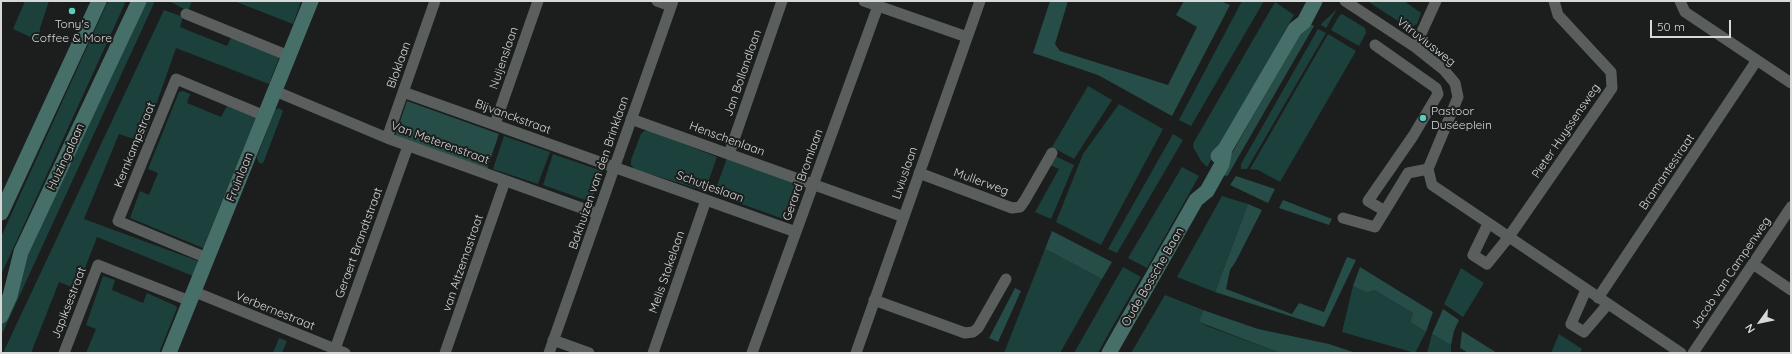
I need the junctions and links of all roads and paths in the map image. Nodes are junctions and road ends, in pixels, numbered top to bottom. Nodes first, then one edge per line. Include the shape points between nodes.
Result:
1 (99, 1) edge
2 (139, 1) edge
3 (311, 1) edge
4 (435, 1) edge
5 (538, 1) edge
6 (657, 1) edge
7 (782, 1) edge
8 (864, 1) edge
9 (980, 1) edge
10 (1306, 1) edge
11 (1315, 1) edge
12 (1345, 1) edge
13 (1436, 1) edge
14 (1554, 1) edge
15 (1680, 1) edge
16 (672, 4) edge
17 (878, 6) junction
18 (186, 14) dead end
19 (1295, 29) junction
20 (966, 37) junction
21 (1375, 45) dead end
22 (1415, 48) junction
23 (289, 56) junction
24 (1757, 60) junction
25 (1791, 83) edge
26 (275, 91) junction
27 (403, 92) junction
28 (264, 116) junction
29 (632, 119) junction
30 (495, 124) junction
31 (387, 138) junction
32 (408, 146) junction
33 (1052, 153) dead end
34 (729, 154) junction
35 (614, 167) junction
36 (1428, 169) junction
37 (919, 173) junction
38 (505, 181) junction
39 (813, 184) junction
40 (706, 200) junction
41 (1791, 207) edge
42 (1385, 211) junction
43 (1, 212) edge
44 (598, 214) junction
45 (904, 217) junction
46 (1343, 218) dead end
47 (1488, 224) junction
48 (796, 232) junction
49 (1508, 238) junction
50 (207, 258) junction
51 (1753, 264) junction
52 (1006, 279) dead end
53 (1586, 290) junction
54 (1791, 290) edge
55 (192, 297) junction
56 (1598, 298) junction
57 (874, 300) junction
58 (1608, 304) junction
59 (1, 316) edge
60 (553, 340) junction
61 (340, 351) edge
62 (583, 352) edge
63 (64, 353) edge
64 (169, 353) edge
65 (445, 353) edge
66 (549, 353) edge
67 (653, 353) edge
68 (752, 353) edge
69 (856, 353) edge
70 (1109, 353) edge
71 (1681, 353) edge
72 (1693, 353) edge

1 - 43 street
2 - 59 street, Huizingalaan via 21,252 10,296
3 - 23 street, Fruinlaan
4 - 27 street, Bloklaan
5 - 30 street, Nuijenslaan
6 - 16 street
7 - 34 street, Jan Bollandlaan
8 - 17 street
9 - 20 street, Liviuslaan
10 - 19 street, Oude Bossche Baan via 1297,18
11 - 19 street, Oude Bossche Baan via 1304,22
12 - 22 street, Vitruviusweg
13 - 22 street
14 - 49 street, Pieter Huyssensweg via 1558,15 1611,72 1612,88
15 - 24 street via 1685,12
16 - 29 street, Bakhuizen van den Brinklaan
17 - 20 street
17 - 39 street, Gerard Bromlaan
18 - 23 street
19 - 70 street, Oude Bossche Baan via 1225,149 1214,160 1198,186 1196,200
20 - 37 street, Liviuslaan
21 - 42 street via 1436,88 1438,94 1413,136 1368,201
22 - 36 street, Vitruviusweg via 1444,70 1455,83 1458,97
23 - 26 street, Fruinlaan
24 - 25 street
24 - 56 street, Bramantestraat
26 - 28 street, Fruinlaan
26 - 31 street, Van Meterenstraat
27 - 30 street, Bijvanckstraat
27 - 31 street, Bloklaan
28 - 50 street, Fruinlaan
28 - 50 street, Kernkampstraat via 176,79 118,221
29 - 34 street, Henschenlaan
29 - 35 street, Bakhuizen van den Brinklaan
30 - 35 street, Bijvanckstraat
31 - 32 street, Van Meterenstraat
32 - 38 street, Van Meterenstraat
32 - 61 street, Geraert Brandtstraat
33 - 37 street, Mullerweg via 1026,200 1020,206 1012,208
34 - 39 street, Henschenlaan
35 - 40 street, Schutjeslaan
35 - 44 street, Bakhuizen van den Brinklaan
36 - 42 street via 1408,173
36 - 47 street via 1432,186
37 - 45 street, Liviuslaan
38 - 44 street, Van Meterenstraat
38 - 65 street, van Aitzemastraat
39 - 45 street, Henschenlaan
39 - 48 street, Gerard Bromlaan
40 - 48 street, Schutjeslaan
40 - 67 street, Melis Stokelaan
41 - 51 street, Jacob van Campenweg
42 - 46 street via 1375,227
44 - 60 street, Bakhuizen van den Brinklaan
45 - 57 street, Liviuslaan
47 - 49 street
47 - 49 street, Pieter Huyssensweg via 1473,255 1487,264
48 - 68 street, Gerard Bromlaan
49 - 53 street
50 - 55 street, Fruinlaan
51 - 54 street
51 - 72 street, Jacob van Campenweg
52 - 57 street via 978,328 973,332 966,333
53 - 56 street
53 - 58 street via 1571,324 1577,328 1584,332
55 - 61 street, Verbernestraat
55 - 63 street, Japiksestraat via 98,265
55 - 64 street, Fruinlaan
56 - 58 street
57 - 69 street, Liviuslaan
58 - 71 street
60 - 62 street
60 - 66 street, Bakhuizen van den Brinklaan

